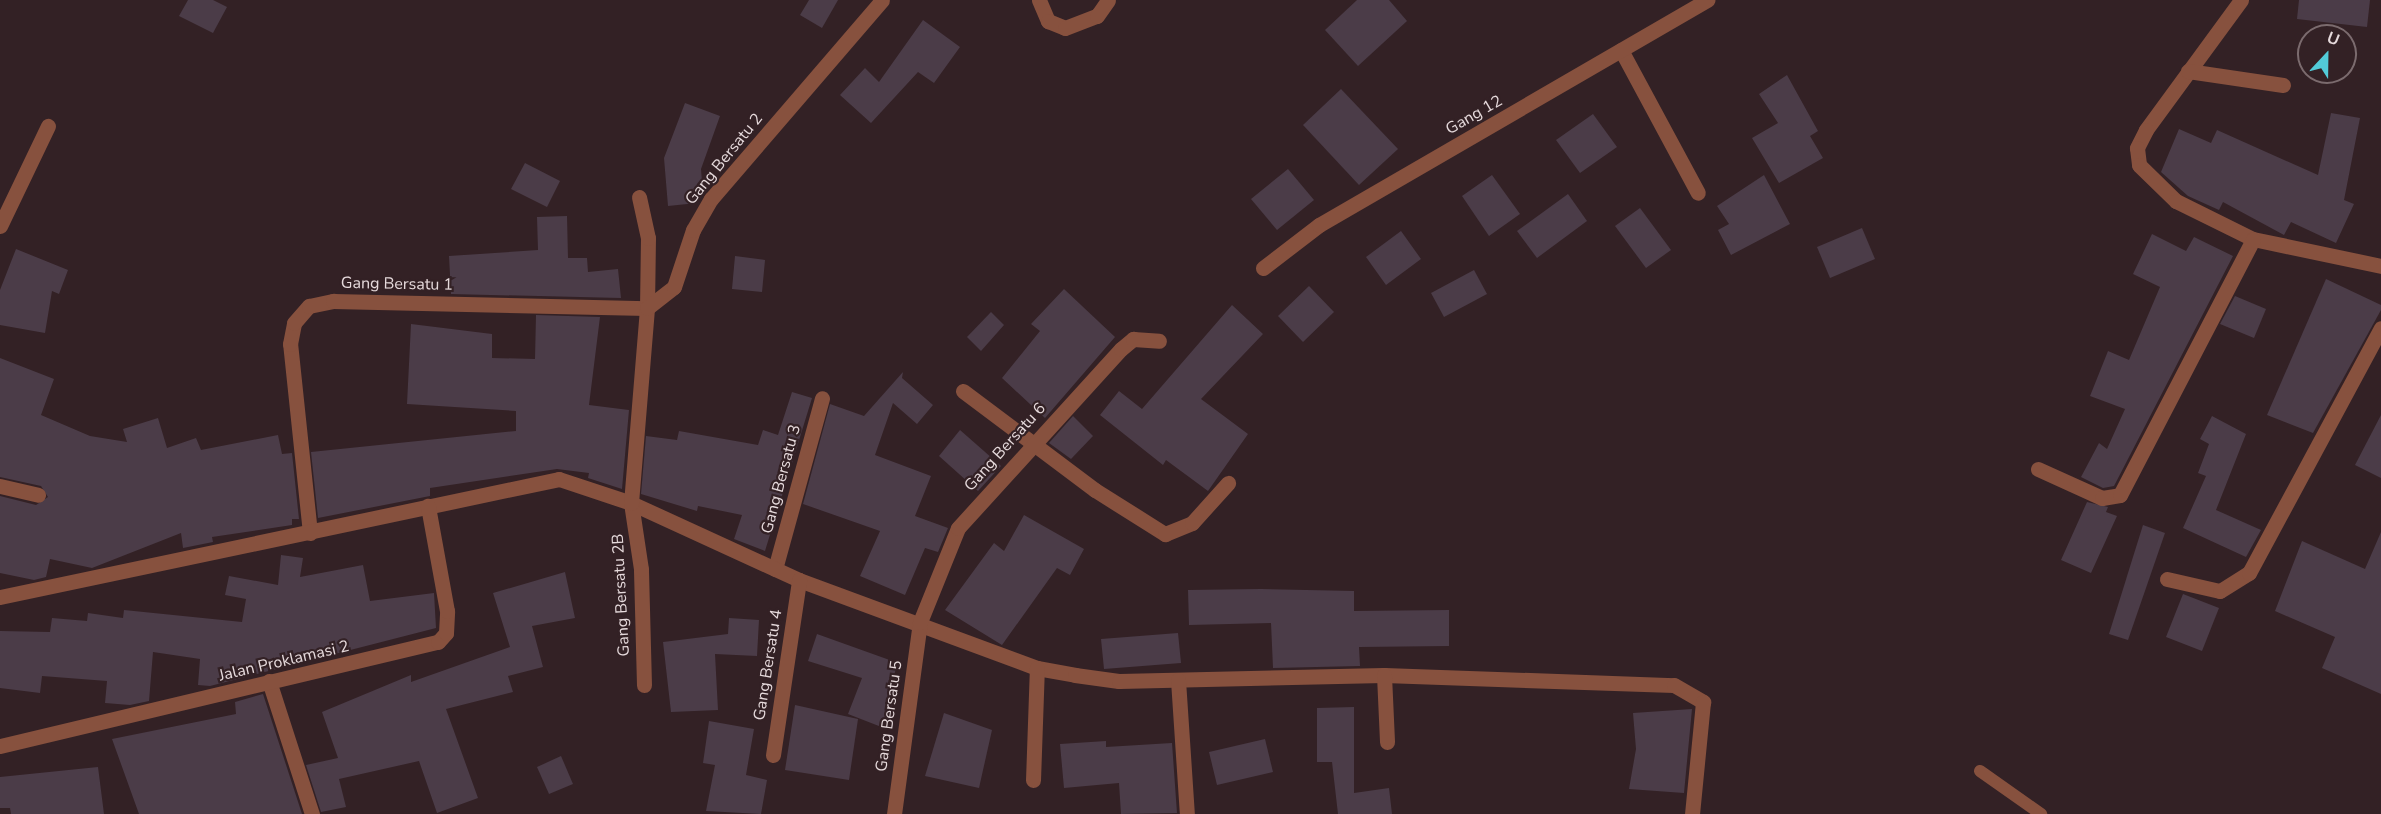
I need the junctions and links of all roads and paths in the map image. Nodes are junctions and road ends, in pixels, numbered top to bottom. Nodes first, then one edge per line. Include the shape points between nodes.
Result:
1 (882, 0) edge
2 (1039, 0) edge
3 (1108, 0) edge
4 (1707, 0) edge
5 (2241, 0) edge
6 (1622, 50) junction
7 (2188, 71) junction
8 (2283, 85) dead end
9 (48, 126) dead end
10 (1698, 193) dead end
11 (639, 197) dead end
12 (0, 226) edge
13 (2253, 238) junction
14 (2380, 262) edge
15 (1263, 268) dead end
16 (647, 308) junction
17 (2381, 328) edge
18 (1159, 341) dead end
19 (963, 391) dead end
20 (822, 398) dead end
21 (1031, 443) junction
22 (2038, 469) dead end
23 (1228, 483) dead end
24 (0, 486) edge
25 (38, 495) dead end
26 (631, 503) junction
27 (428, 506) junction
28 (310, 533) junction
29 (775, 569) junction
30 (2167, 579) dead end
31 (799, 580) junction
32 (0, 597) edge
33 (920, 622) junction
34 (1037, 668) junction
35 (1384, 675) junction
36 (1178, 680) junction
37 (269, 681) junction
38 (644, 685) dead end
39 (1387, 742) dead end
40 (0, 746) edge
41 (773, 755) dead end
42 (1980, 771) dead end
43 (1033, 780) dead end
44 (312, 814) edge
45 (894, 814) edge
46 (1187, 814) edge
47 (1692, 814) edge
48 (2041, 814) edge

1 - 16 street, Gang Bersatu 2 via 711,199 693,230 674,287
2 - 3 street via 1048,21 1065,28 1097,16
4 - 6 street, Gang 12
5 - 7 street
6 - 10 street
6 - 15 street, Gang 12 via 1319,225
7 - 8 street
7 - 13 street via 2146,130 2137,148 2139,165 2176,201
9 - 12 street
11 - 16 street via 648,238
13 - 14 street
13 - 22 street via 2120,495 2102,498
16 - 26 street
16 - 28 street, Gang Bersatu 1 via 333,301 309,306 294,322 290,344
17 - 30 street via 2264,553 2249,573 2220,591
18 - 21 street, Gang Bersatu 6 via 1133,339
19 - 21 street
20 - 29 street, Gang Bersatu 3
21 - 23 street via 1165,534 1192,523
21 - 33 street, Gang Bersatu 6 via 958,528
24 - 25 street
26 - 27 street via 559,479
26 - 29 street
26 - 38 street, Gang Bersatu 2B via 641,569
27 - 28 street
27 - 37 street, Jalan Proklamasi 2 via 447,611 446,633 424,648
28 - 32 street
29 - 31 street
31 - 33 street
31 - 41 street, Gang Bersatu 4
33 - 34 street
33 - 45 street, Gang Bersatu 5
34 - 36 street via 1119,681
34 - 43 street
35 - 36 street
35 - 39 street
35 - 47 street via 1654,682 1688,689 1703,702 1705,719
36 - 46 street
37 - 40 street, Jalan Proklamasi 2 via 105,726
37 - 44 street
42 - 48 lane

